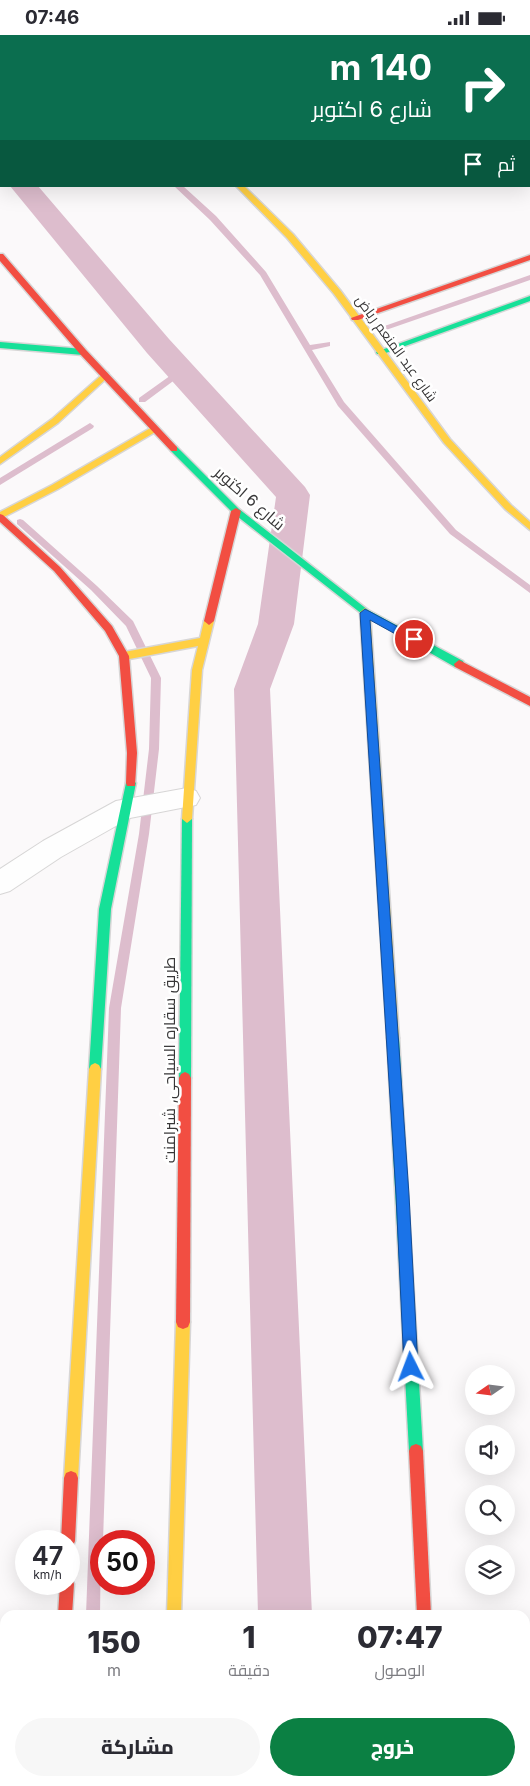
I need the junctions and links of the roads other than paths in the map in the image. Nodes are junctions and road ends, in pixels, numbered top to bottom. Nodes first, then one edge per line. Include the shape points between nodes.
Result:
1 (241, 187) edge
2 (0, 256) edge
3 (530, 257) edge
4 (530, 298) edge
5 (356, 317) junction
6 (0, 345) edge
7 (83, 352) junction
8 (380, 352) junction
9 (104, 375) junction
10 (154, 429) junction
11 (0, 461) edge
12 (236, 511) junction
13 (0, 517) edge
14 (530, 527) edge
15 (365, 613) junction
16 (203, 641) junction
17 (124, 657) junction
18 (530, 701) edge
19 (187, 798) junction
20 (142, 805) junction
21 (0, 883) edge
22 (68, 1530) edge
23 (66, 1595) edge
24 (65, 1610) edge
25 (174, 1610) edge
26 (424, 1610) edge

1 - 5 main road, شارع عبد المنعم رياض via 290,236
2 - 7 main road, شارع 6 اكتوبر
3 - 5 main road
4 - 8 main road
5 - 8 main road, شارع عبد المنعم رياض
6 - 7 main road
7 - 9 main road, شارع 6 اكتوبر
8 - 14 main road, شارع عبد المنعم رياض via 447,441
9 - 10 main road, شارع 6 اكتوبر
9 - 11 main road via 30,443
10 - 12 main road, شارع 6 اكتوبر
10 - 13 main road
12 - 15 main road, شارع 6 اكتوبر
12 - 16 main road, طريق سقاره السياحى, شبرامنت
13 - 17 main road via 84,598 109,629
15 - 18 main road, شارع 6 اكتوبر
15 - 26 main road via 403,1195
16 - 17 main road
16 - 19 main road, طريق سقاره السياحى, شبرامنت via 197,670
17 - 20 main road via 132,753 131,788
19 - 20 street
19 - 25 main road, طريق سقاره السياحى, شبرامنت via 183,1330
20 - 21 street via 52,849
20 - 22 main road via 105,909
23 - 24 main road

